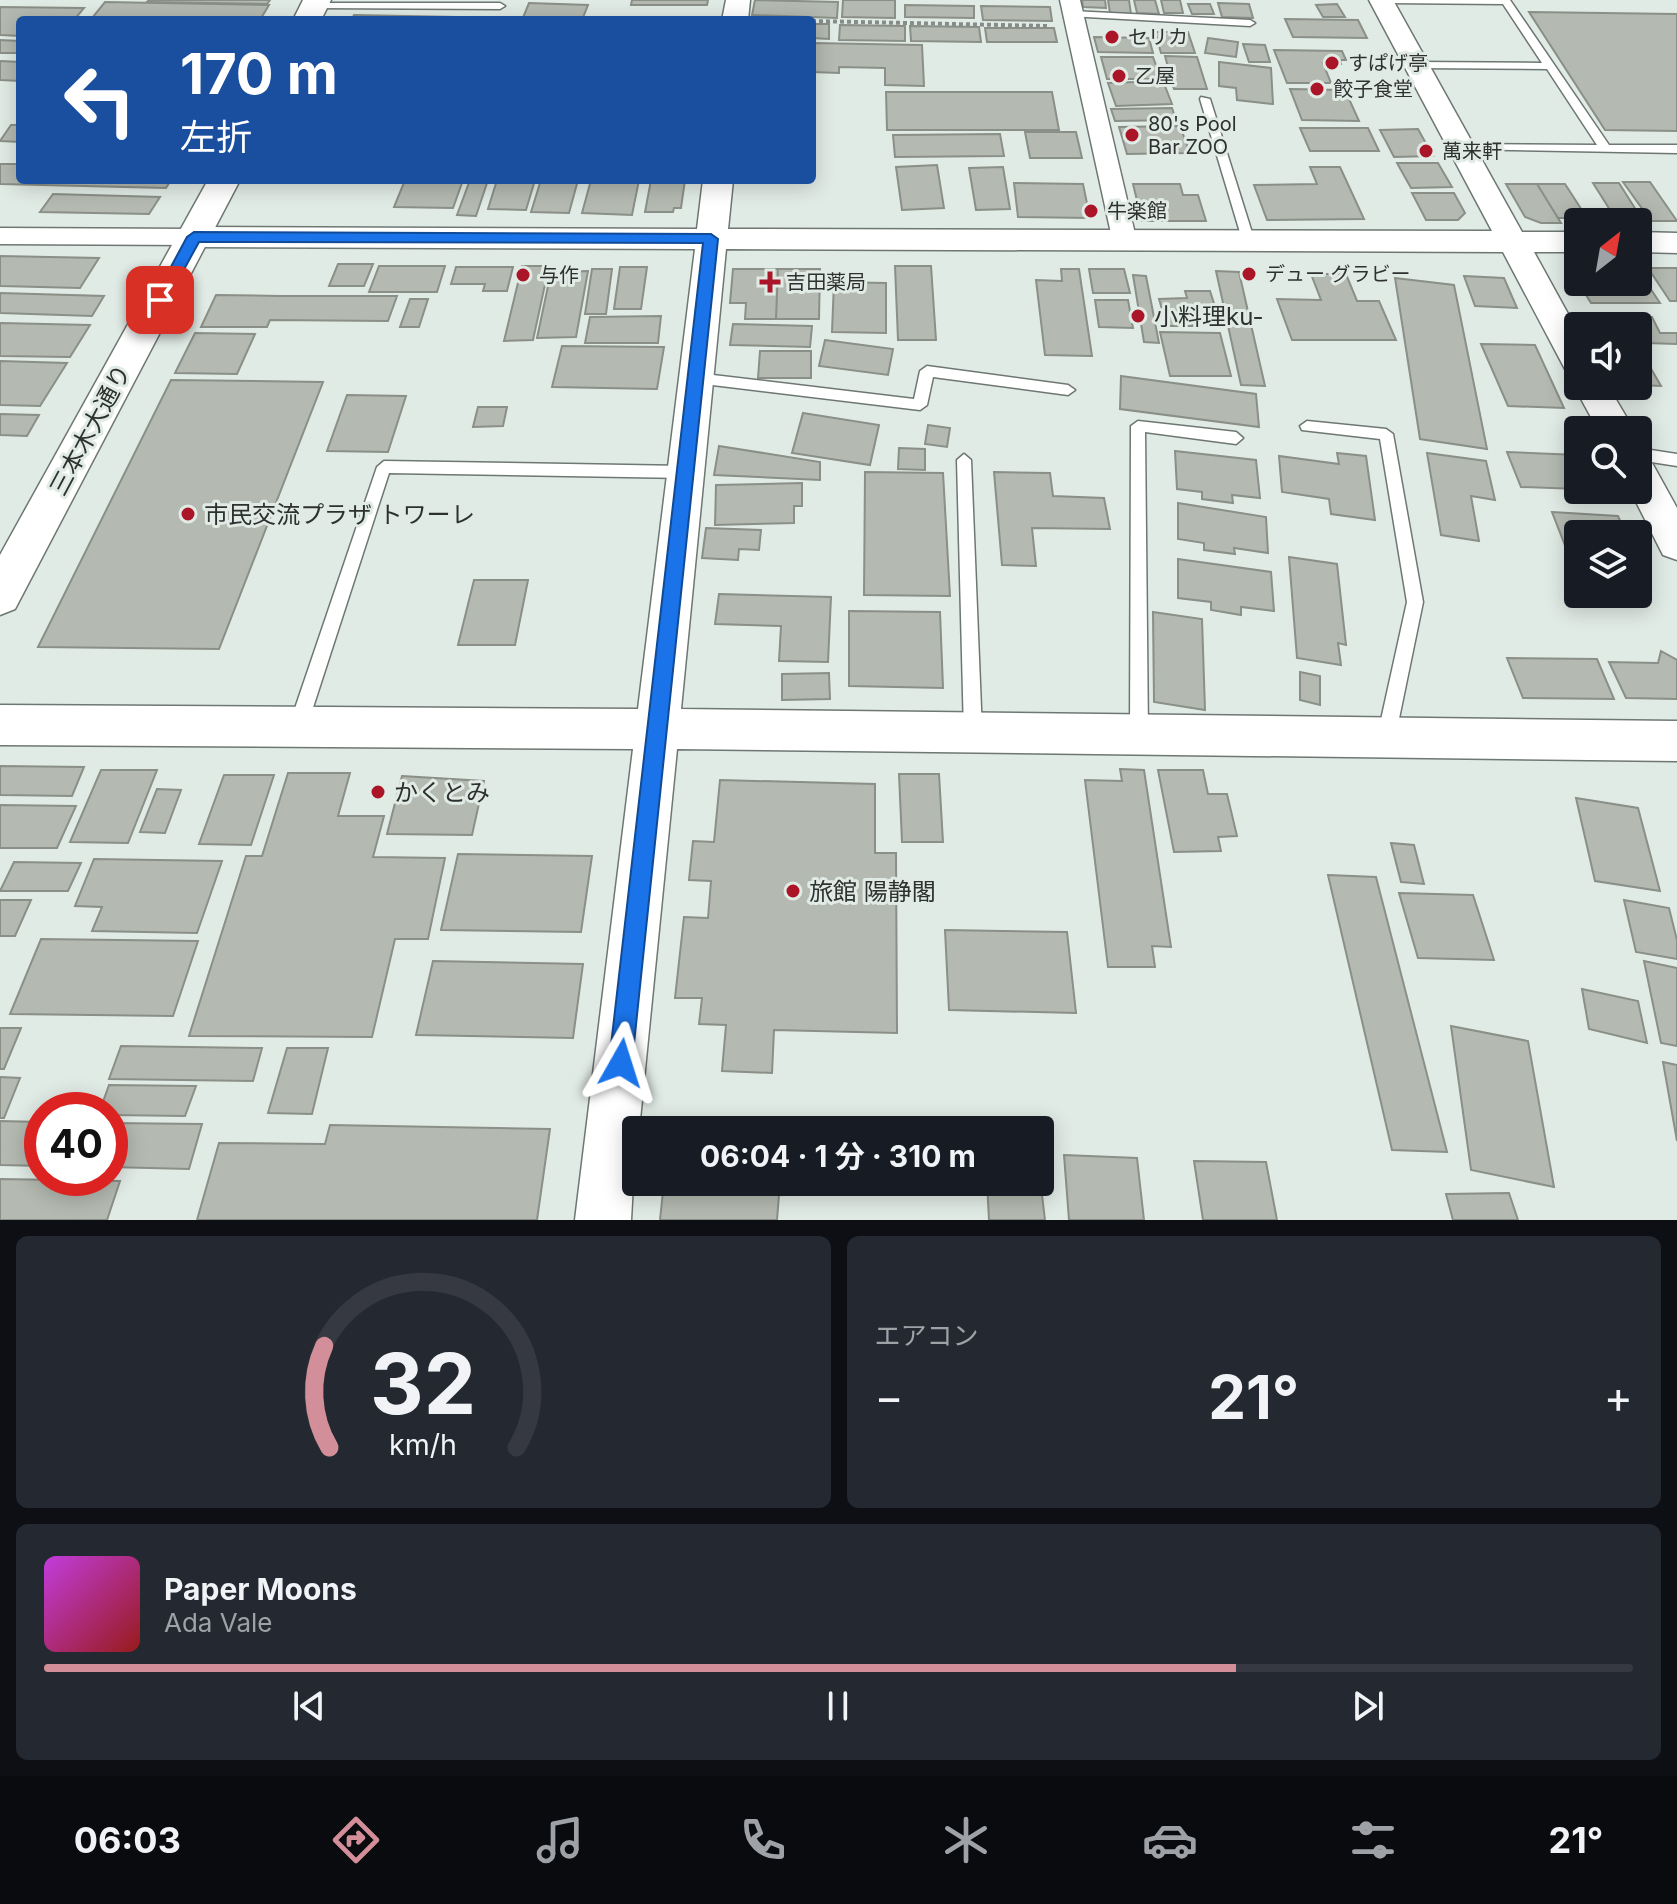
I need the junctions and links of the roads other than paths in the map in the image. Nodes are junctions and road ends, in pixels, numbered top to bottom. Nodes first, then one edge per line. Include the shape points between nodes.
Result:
1 (1381, 0) edge
2 (1388, 0) edge
3 (500, 6) dead end
4 (313, 8) edge
5 (1072, 14) edge
6 (1250, 23) dead end
7 (1416, 65) junction
8 (1551, 66) junction
9 (1205, 99) dead end
10 (1461, 147) junction
11 (1605, 148) junction
12 (1677, 149) edge
13 (222, 184) edge
14 (718, 184) edge
15 (0, 236) edge
16 (194, 237) junction
17 (1124, 238) junction
18 (711, 239) junction
19 (1248, 239) junction
20 (1511, 241) junction
21 (1564, 242) edge
22 (1652, 242) edge
23 (1677, 243) edge
24 (1564, 337) edge
25 (696, 378) junction
26 (1068, 390) dead end
27 (1307, 426) dead end
28 (1236, 438) dead end
29 (1652, 456) edge
30 (964, 460) dead end
31 (1677, 460) edge
32 (685, 472) junction
33 (1652, 497) edge
34 (1677, 544) edge
35 (0, 596) edge
36 (0, 725) edge
37 (298, 726) junction
38 (657, 729) junction
39 (973, 733) junction
40 (1139, 735) junction
41 (1386, 738) junction
42 (1677, 741) edge
43 (603, 1220) edge

1 - 7 street
2 - 8 lane via 1506,1
3 - 4 lane
5 - 6 lane
5 - 17 street
7 - 8 lane
7 - 10 street
8 - 11 lane
9 - 19 lane
10 - 11 lane
10 - 20 street
11 - 12 lane
13 - 16 highway, 三本木大通り
14 - 18 street
15 - 16 street
16 - 18 street
16 - 35 highway, 三本木大通り
17 - 18 street
17 - 19 street
18 - 25 street
19 - 20 street
20 - 21 street
20 - 24 street
22 - 23 street
25 - 26 lane via 920,405 927,371
25 - 32 street
27 - 41 lane via 1386,434 1415,602
28 - 40 lane via 1138,426
29 - 31 lane
30 - 39 lane
32 - 37 lane via 384,467
32 - 38 street
33 - 34 street
36 - 37 street
37 - 38 street
38 - 39 street
38 - 43 street
39 - 40 street
40 - 41 street
41 - 42 street

